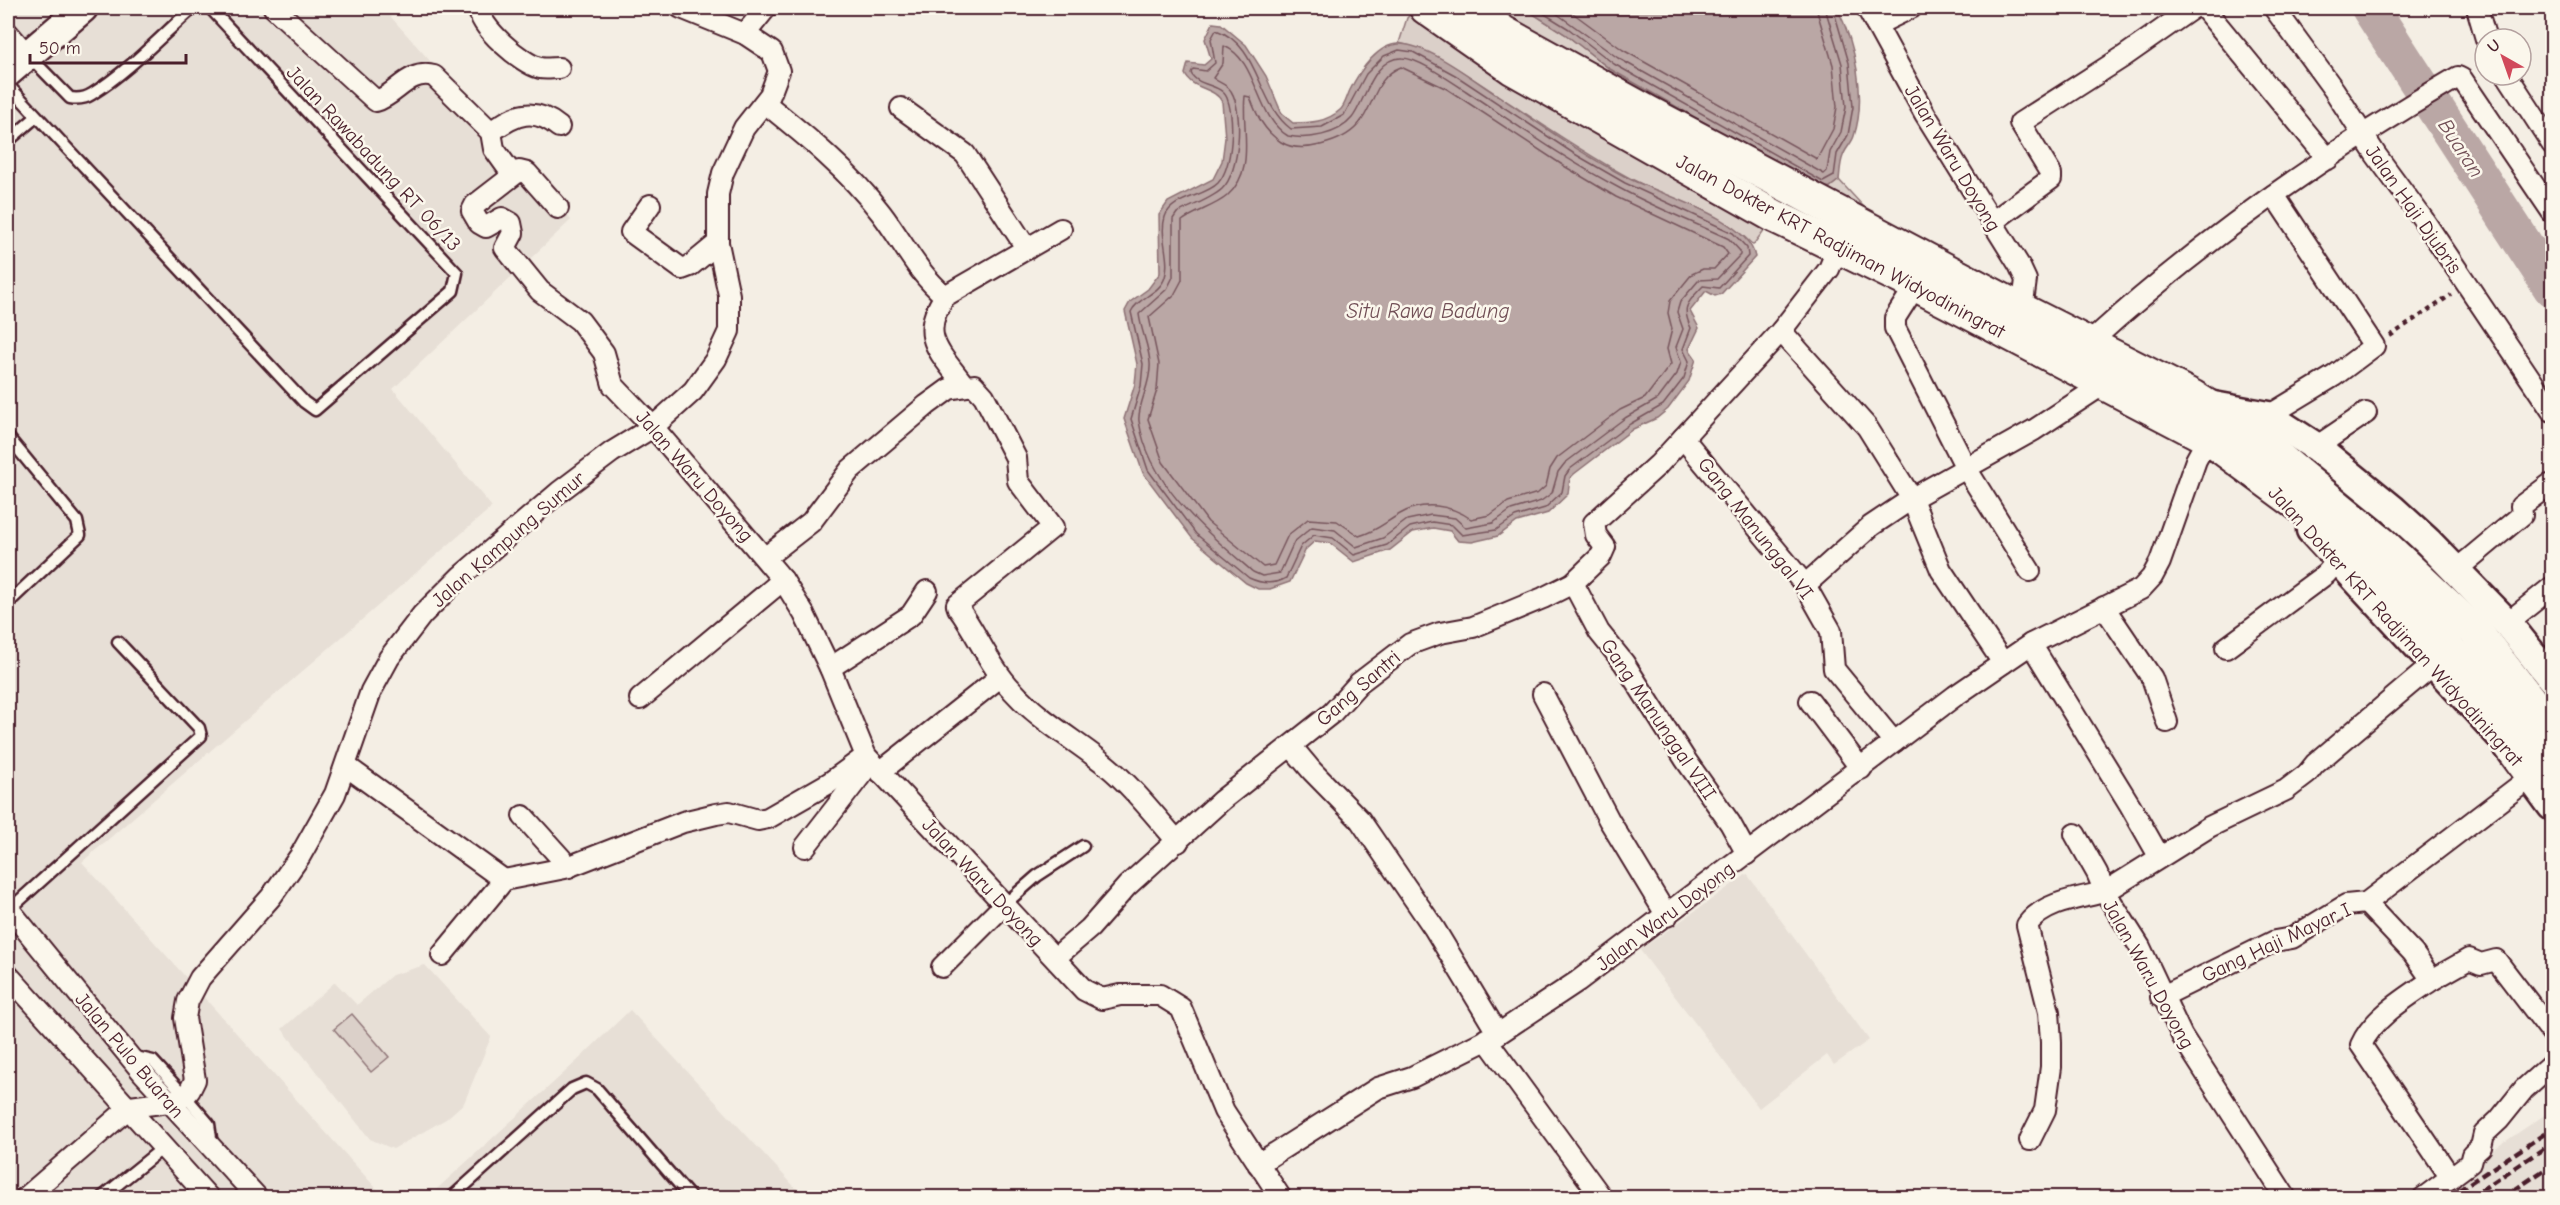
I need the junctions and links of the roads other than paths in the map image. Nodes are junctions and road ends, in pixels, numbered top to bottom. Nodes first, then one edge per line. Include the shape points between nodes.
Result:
1 (83, 8) edge
2 (194, 8) edge
3 (210, 8) edge
4 (479, 8) edge
5 (681, 8) edge
6 (766, 8) edge
7 (1426, 8) edge
8 (1470, 8) edge
9 (1911, 8) edge
10 (2193, 8) edge
11 (2204, 8) edge
12 (2274, 8) edge
13 (2477, 8) edge
14 (280, 10) edge
15 (1872, 16) edge
16 (2483, 27) edge
17 (8, 33) edge
18 (746, 34) junction
19 (17, 64) edge
20 (558, 68) dead end
21 (8, 85) edge
22 (2515, 87) edge
23 (765, 103) junction
24 (901, 108) dead end
25 (36, 117) junction
26 (559, 127) dead end
27 (491, 132) junction
28 (2363, 135) junction
29 (8, 141) edge
30 (2553, 144) edge
31 (2328, 159) junction
32 (512, 174) junction
33 (2274, 195) junction
34 (650, 206) dead end
35 (558, 208) dead end
36 (2553, 212) edge
37 (1992, 222) junction
38 (1061, 229) dead end
39 (718, 243) junction
40 (1838, 248) junction
41 (1027, 249) junction
42 (1916, 285) junction
43 (945, 296) junction
44 (2022, 310) junction
45 (1781, 331) junction
46 (2088, 344) junction
47 (2104, 384) junction
48 (964, 385) junction
49 (2206, 405) junction
50 (2553, 411) edge
51 (2366, 412) dead end
52 (2268, 416) junction
53 (653, 427) junction
54 (8, 437) edge
55 (1683, 438) junction
56 (2208, 438) junction
57 (2316, 447) junction
58 (1966, 468) junction
59 (2261, 475) junction
60 (2549, 485) dead end
61 (1912, 499) junction
62 (766, 557) junction
63 (2337, 561) junction
64 (2456, 570) junction
65 (2030, 571) dead end
66 (783, 580) junction
67 (1574, 583) junction
68 (1805, 585) junction
69 (2553, 587) edge
70 (927, 591) dead end
71 (8, 603) edge
72 (2104, 607) junction
73 (2507, 623) junction
74 (118, 642) dead end
75 (2031, 644) junction
76 (2226, 648) dead end
77 (2003, 663) junction
78 (2435, 663) junction
79 (830, 668) junction
80 (1000, 677) junction
81 (2553, 679) edge
82 (1543, 694) dead end
83 (640, 699) dead end
84 (1810, 700) dead end
85 (2167, 722) dead end
86 (2553, 728) edge
87 (1894, 742) junction
88 (1291, 746) junction
89 (872, 763) junction
90 (346, 766) junction
91 (1862, 768) junction
92 (2542, 775) edge
93 (2553, 806) edge
94 (524, 816) dead end
95 (2075, 834) dead end
96 (1178, 842) junction
97 (1083, 846) dead end
98 (805, 847) dead end
99 (1747, 854) junction
100 (2159, 856) junction
101 (569, 867) junction
102 (504, 880) junction
103 (2105, 892) junction
104 (2366, 903) junction
105 (1005, 904) junction
106 (8, 909) edge
107 (1667, 916) junction
108 (442, 955) dead end
109 (1055, 958) junction
110 (942, 967) dead end
111 (8, 975) edge
112 (2432, 980) junction
113 (2161, 998) junction
114 (2553, 1033) edge
115 (1492, 1036) junction
116 (2553, 1064) edge
117 (177, 1099) junction
118 (130, 1107) junction
119 (2030, 1140) dead end
120 (164, 1146) junction
121 (1258, 1164) junction
122 (2451, 1178) junction
123 (25, 1197) edge
124 (101, 1197) edge
125 (209, 1197) edge
126 (258, 1197) edge
127 (451, 1197) edge
128 (691, 1197) edge
129 (1281, 1197) edge
130 (1602, 1197) edge
131 (2286, 1197) edge
132 (2423, 1197) edge

1 - 19 street
2 - 19 lane via 114,77 82,98 69,98
3 - 25 lane, Jalan Rawabadung RT 06/13 via 457,273 453,291 315,410
4 - 20 street via 481,19 498,39 524,60 540,68
5 - 18 street, Jalan Kampung Sumur
6 - 18 street
7 - 40 main road, Jalan Dokter KRT Radjiman Widyodiningrat via 1512,68
8 - 44 main road, Jalan Dokter KRT Radjiman Widyodiningrat via 1503,32 1573,71
9 - 15 street
10 - 37 street via 2020,123 2051,179
11 - 31 street
12 - 28 street, Jalan Haji Djubris
13 - 16 street
14 - 27 street via 376,101 408,79 434,76
15 - 37 street, Jalan Waru Doyong via 1925,114
17 - 19 street
18 - 23 street, Jalan Kampung Sumur via 772,52 779,71
21 - 25 lane
22 - 30 street
23 - 39 street, Jalan Kampung Sumur via 744,128 723,173 718,195
23 - 43 street via 855,182 907,255
24 - 41 street via 965,154
25 - 29 lane
26 - 27 street via 550,119 522,113
27 - 32 street via 494,149
28 - 31 street
28 - 36 street via 2458,77
28 - 50 street, Jalan Haji Djubris
31 - 33 street
32 - 35 street via 526,173
32 - 53 street, Jalan Waru Doyong via 475,205 472,211 479,224 486,227 507,219 513,233 506,252 540,291 580,321 604,353 613,386
33 - 46 street via 2150,288
33 - 52 street via 2374,346
34 - 39 street via 630,232 682,269 690,267
37 - 44 street, Jalan Waru Doyong via 2026,280
38 - 41 street
39 - 53 street, Jalan Kampung Sumur via 729,295 729,331 693,391
40 - 42 main road, Jalan Dokter KRT Radjiman Widyodiningrat
40 - 45 street via 1829,269
41 - 43 street
42 - 47 main road, Jalan Dokter KRT Radjiman Widyodiningrat
42 - 58 street via 1895,318 1895,328
43 - 48 street via 932,315 934,344
44 - 46 main road, Jalan Dokter KRT Radjiman Widyodiningrat
45 - 55 street
45 - 61 street via 1868,427
46 - 49 main road, Jalan Dokter KRT Radjiman Widyodiningrat
47 - 56 main road, Jalan Dokter KRT Radjiman Widyodiningrat
47 - 58 street
48 - 62 street via 949,389 927,405 850,470 811,522
48 - 80 street via 974,385 984,396 1016,458 1018,481 1053,526 957,605
49 - 52 street, Jalan Dokter KRT Radjiman Widyodiningrat
49 - 86 main road, Jalan Dokter KRT Radjiman Widyodiningrat via 2244,429 2383,544 2476,632
51 - 57 street
52 - 57 street, Jalan Dokter KRT Radjiman Widyodiningrat
53 - 62 street, Jalan Waru Doyong
53 - 90 street, Jalan Kampung Sumur via 559,492 435,601 388,658 361,716
54 - 71 lane via 77,521 80,535
55 - 67 street, Gang Santri via 1594,523 1596,535 1605,547
55 - 68 street, Gang Manunggal VI
56 - 59 main road, Jalan Dokter KRT Radjiman Widyodiningrat
56 - 72 street, Jalan Waru Doyong via 2152,577 2141,589
57 - 64 street, Jalan Dokter KRT Radjiman Widyodiningrat via 2392,509
58 - 61 street
58 - 65 street
59 - 63 street, Jalan Dokter KRT Radjiman Widyodiningrat
59 - 92 main road, Jalan Dokter KRT Radjiman Widyodiningrat via 2332,532 2430,628 2503,710
60 - 64 street via 2521,506 2522,515
61 - 68 street via 1872,526
61 - 77 street via 1941,570
62 - 66 street, Jalan Waru Doyong
63 - 76 street via 2326,574
63 - 78 street, Jalan Dokter KRT Radjiman Widyodiningrat
64 - 73 street, Jalan Dokter KRT Radjiman Widyodiningrat
66 - 79 street, Jalan Waru Doyong
66 - 83 street
67 - 88 street, Gang Santri via 1483,623 1410,644 1359,683 1332,713
67 - 99 street, Gang Manunggal VIII via 1599,632 1624,663
68 - 87 street, Gang Manunggal VI via 1831,631 1834,669
69 - 73 street
70 - 79 street via 911,615
72 - 75 street, Jalan Waru Doyong
72 - 85 street via 2152,678
73 - 81 street, Jalan Dokter KRT Radjiman Widyodiningrat
74 - 106 lane via 199,728 201,736
75 - 77 street, Jalan Waru Doyong
75 - 100 street
77 - 87 street, Jalan Waru Doyong
78 - 92 street, Jalan Dokter KRT Radjiman Widyodiningrat
78 - 100 street, Jalan Waru Doyong via 2314,764 2297,783
79 - 89 street, Jalan Waru Doyong
80 - 89 street
80 - 96 street via 1041,718 1108,767
82 - 107 street via 1609,819
84 - 91 street
87 - 91 street, Jalan Waru Doyong
88 - 96 street, Gang Santri via 1261,766
88 - 115 street via 1360,820 1434,928
89 - 98 street
89 - 101 street via 768,819 729,812 683,822
89 - 105 street, Jalan Waru Doyong
90 - 102 street
90 - 117 street, Jalan Kampung Sumur via 300,856 271,897 200,978 188,1001 185,1018 195,1080
91 - 99 street, Jalan Waru Doyong
92 - 93 street, Jalan Dokter KRT Radjiman Widyodiningrat
92 - 104 street, Gang Haji Mayar I
94 - 101 street
95 - 103 street
96 - 109 street, Gang Santri
97 - 105 lane via 1037,876
99 - 107 street, Jalan Waru Doyong
100 - 103 street, Jalan Waru Doyong
101 - 102 street
102 - 108 street
103 - 113 street, Jalan Waru Doyong via 2140,947
103 - 119 street via 2050,907 2027,925 2049,1012 2051,1042 2045,1110
104 - 112 street via 2413,952
104 - 113 street, Gang Haji Mayar I via 2346,905 2292,938 2275,941
105 - 109 street, Jalan Waru Doyong
105 - 110 street
106 - 117 street, Jalan Pulo Buaran via 128,1055
107 - 115 street, Jalan Waru Doyong via 1578,981
109 - 121 street, Jalan Waru Doyong via 1084,990 1102,999 1160,995 1181,1008 1215,1093
111 - 118 street, Jalan Pulo Buaran
112 - 114 street via 2469,959 2481,964 2496,960
112 - 122 street via 2390,1012 2361,1045
113 - 131 street, Jalan Waru Doyong via 2200,1066
115 - 121 street, Jalan Waru Doyong via 1412,1077 1377,1088
115 - 130 street
116 - 122 street via 2524,1089 2484,1134 2481,1147 2470,1162
117 - 118 street
117 - 126 street, Jalan Pulo Buaran via 213,1150
118 - 120 street, Jalan Pulo Buaran
118 - 123 street
120 - 124 lane
120 - 125 street, Jalan Pulo Buaran
121 - 129 street
122 - 132 street
127 - 128 lane via 572,1089 586,1083 597,1089

